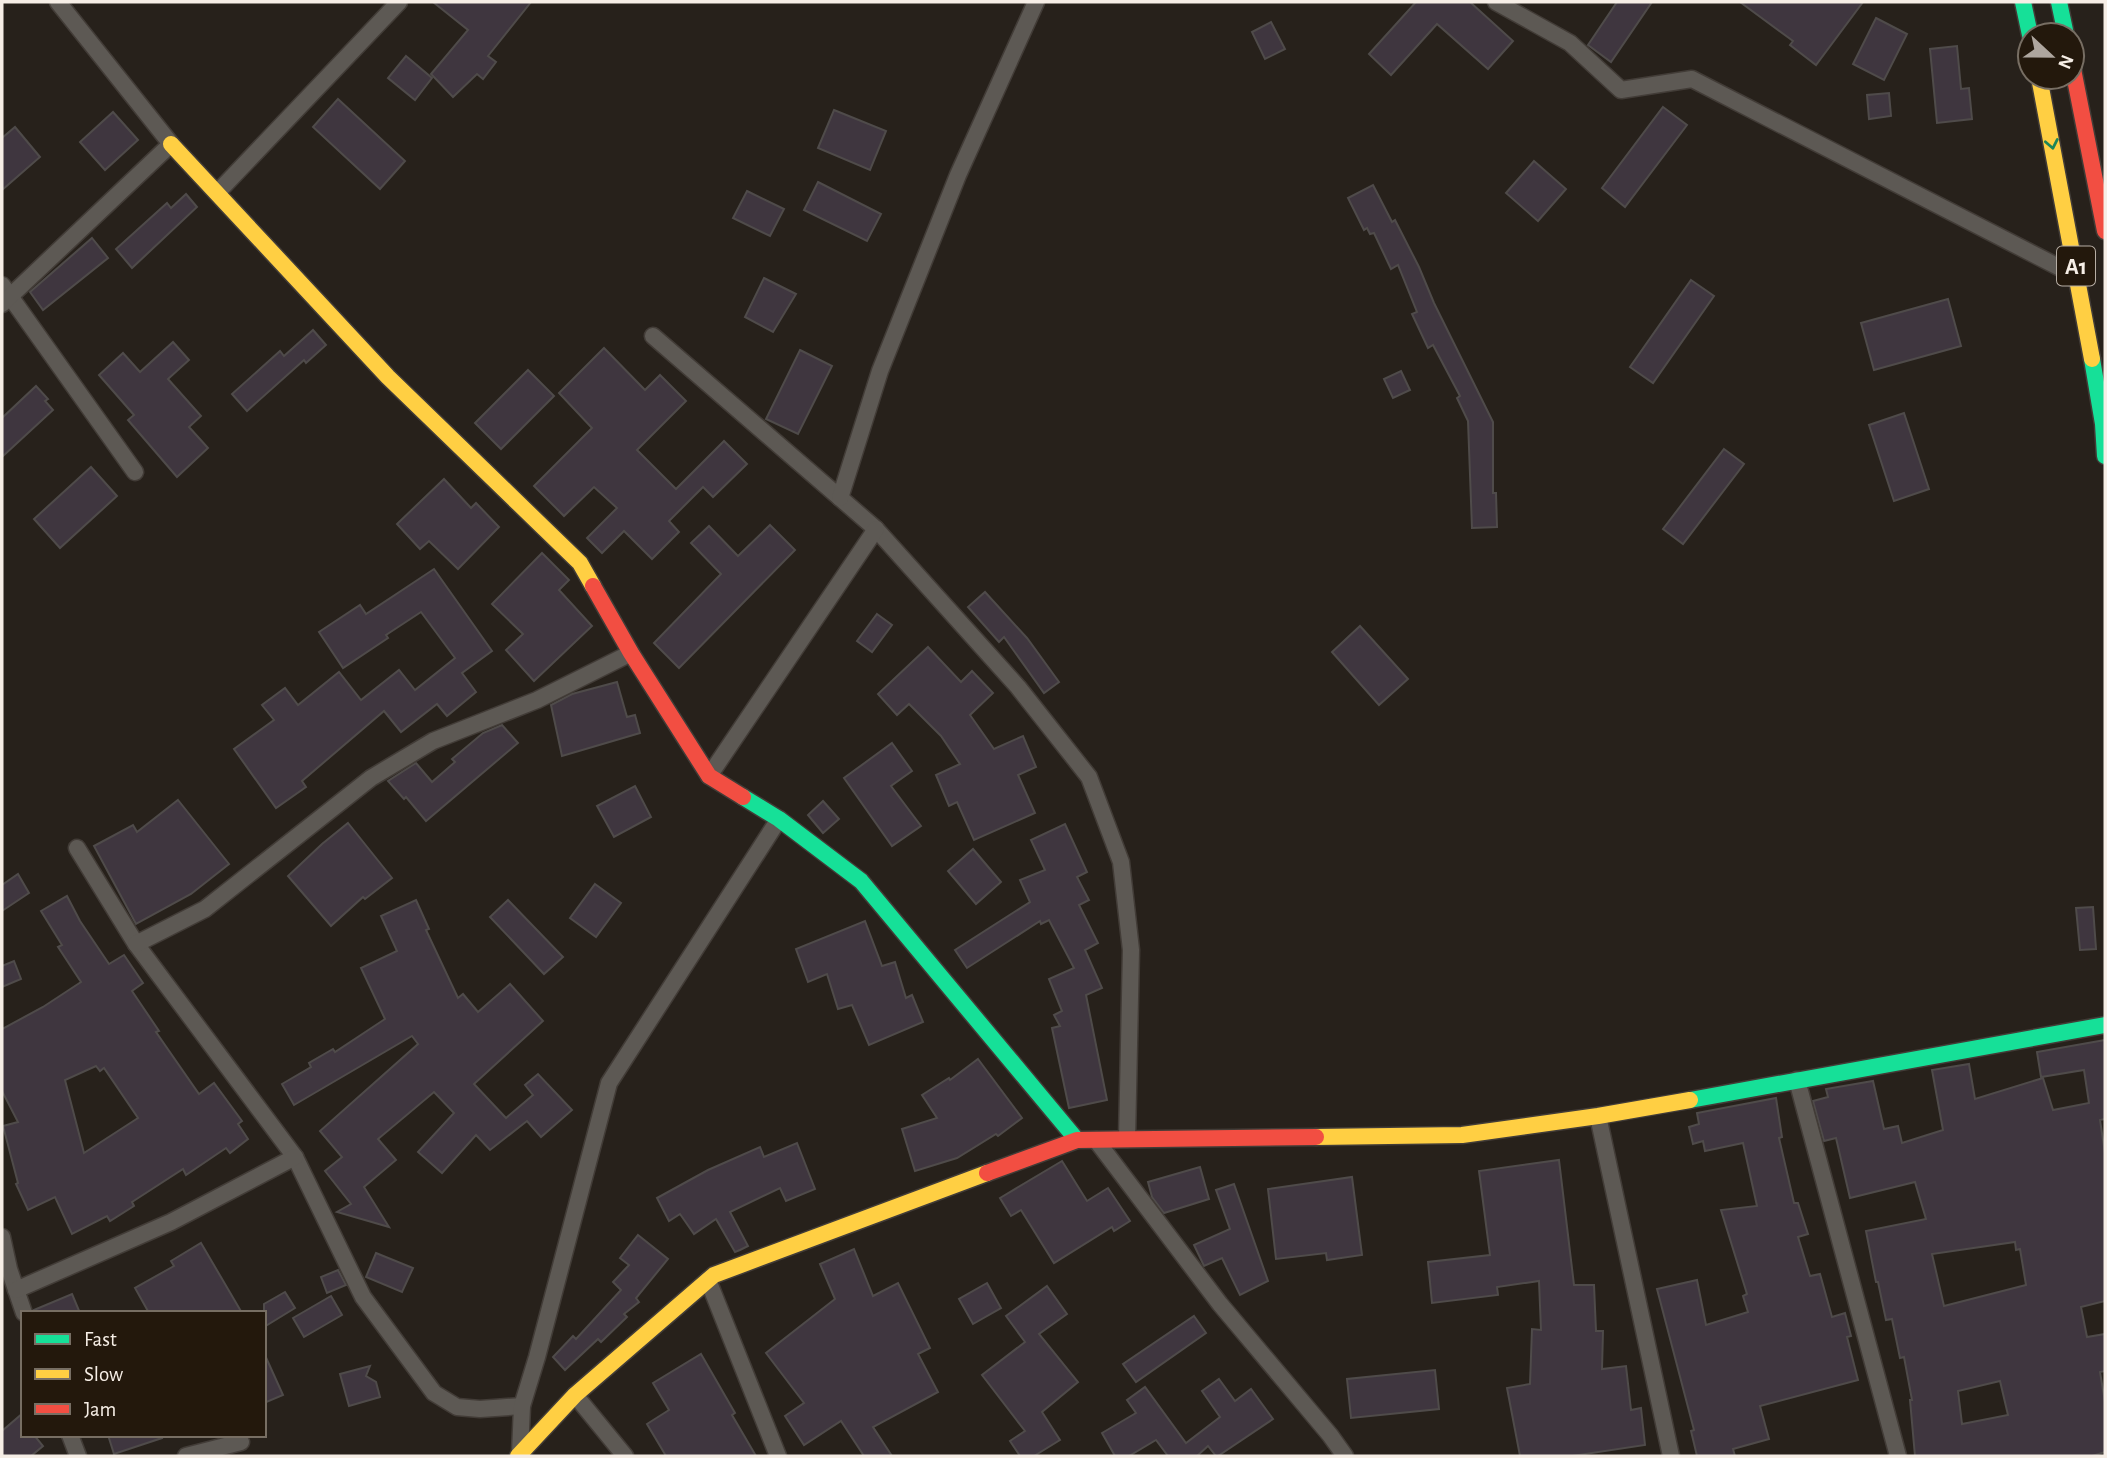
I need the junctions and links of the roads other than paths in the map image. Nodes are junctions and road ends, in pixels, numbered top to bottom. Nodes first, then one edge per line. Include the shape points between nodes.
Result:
1 (58, 2) edge
2 (399, 2) edge
3 (1036, 2) edge
4 (1496, 2) edge
5 (2023, 2) edge
6 (2059, 2) edge
7 (2027, 21) edge
8 (2063, 21) edge
9 (2042, 91) edge
10 (2077, 91) edge
11 (171, 144) junction
12 (217, 192) junction
13 (2105, 231) edge
14 (2078, 277) junction
15 (4, 295) edge
16 (653, 336) dead end
17 (2105, 456) edge
18 (135, 472) dead end
19 (840, 498) junction
20 (877, 529) junction
21 (631, 653) junction
22 (709, 776) junction
23 (779, 819) junction
24 (77, 848) dead end
25 (136, 944) junction
26 (2105, 1025) edge
27 (1797, 1080) junction
28 (1598, 1116) junction
29 (1127, 1139) junction
30 (1077, 1140) junction
31 (1096, 1140) junction
32 (295, 1157) junction
33 (2, 1237) edge
34 (708, 1280) junction
35 (16, 1290) junction
36 (23, 1311) edge
37 (575, 1395) junction
38 (522, 1406) junction
39 (71, 1437) edge
40 (241, 1442) dead end
41 (519, 1455) edge
42 (78, 1456) edge
43 (186, 1456) edge
44 (625, 1456) edge
45 (778, 1456) edge
46 (1345, 1456) edge
47 (1671, 1456) edge
48 (1898, 1456) edge

1 - 11 street
2 - 12 street
3 - 19 street via 958,175 890,346
4 - 14 street via 1570,43 1621,90 1692,79
5 - 7 main road
6 - 8 main road
9 -> 14 main road, A1
10 - 13 main road, A1
11 - 12 main road
11 - 15 street
12 - 21 main road via 388,377 580,563
14 - 17 main road, A1
15 - 18 street
16 - 19 street
19 - 20 street
20 - 22 street
20 - 29 street via 1018,687 1089,777 1121,862 1131,950
21 - 22 main road
21 - 25 street via 537,700 423,747 371,778 205,909
22 - 23 main road
23 - 30 main road via 861,881
23 - 38 street via 609,1083
24 - 25 street
25 - 32 street
26 - 27 main road
27 - 28 main road
27 - 48 street
28 - 29 main road via 1462,1135
28 - 47 street
29 - 31 main road
30 - 31 main road
30 - 34 main road
31 - 46 street via 1220,1304
32 - 35 street via 171,1223
32 - 38 street via 363,1297 434,1392 457,1407
33 - 35 street
34 - 37 main road
34 - 45 street
35 - 36 street
37 - 41 main road
37 - 44 street
38 - 41 street
39 - 42 street
40 - 43 street

